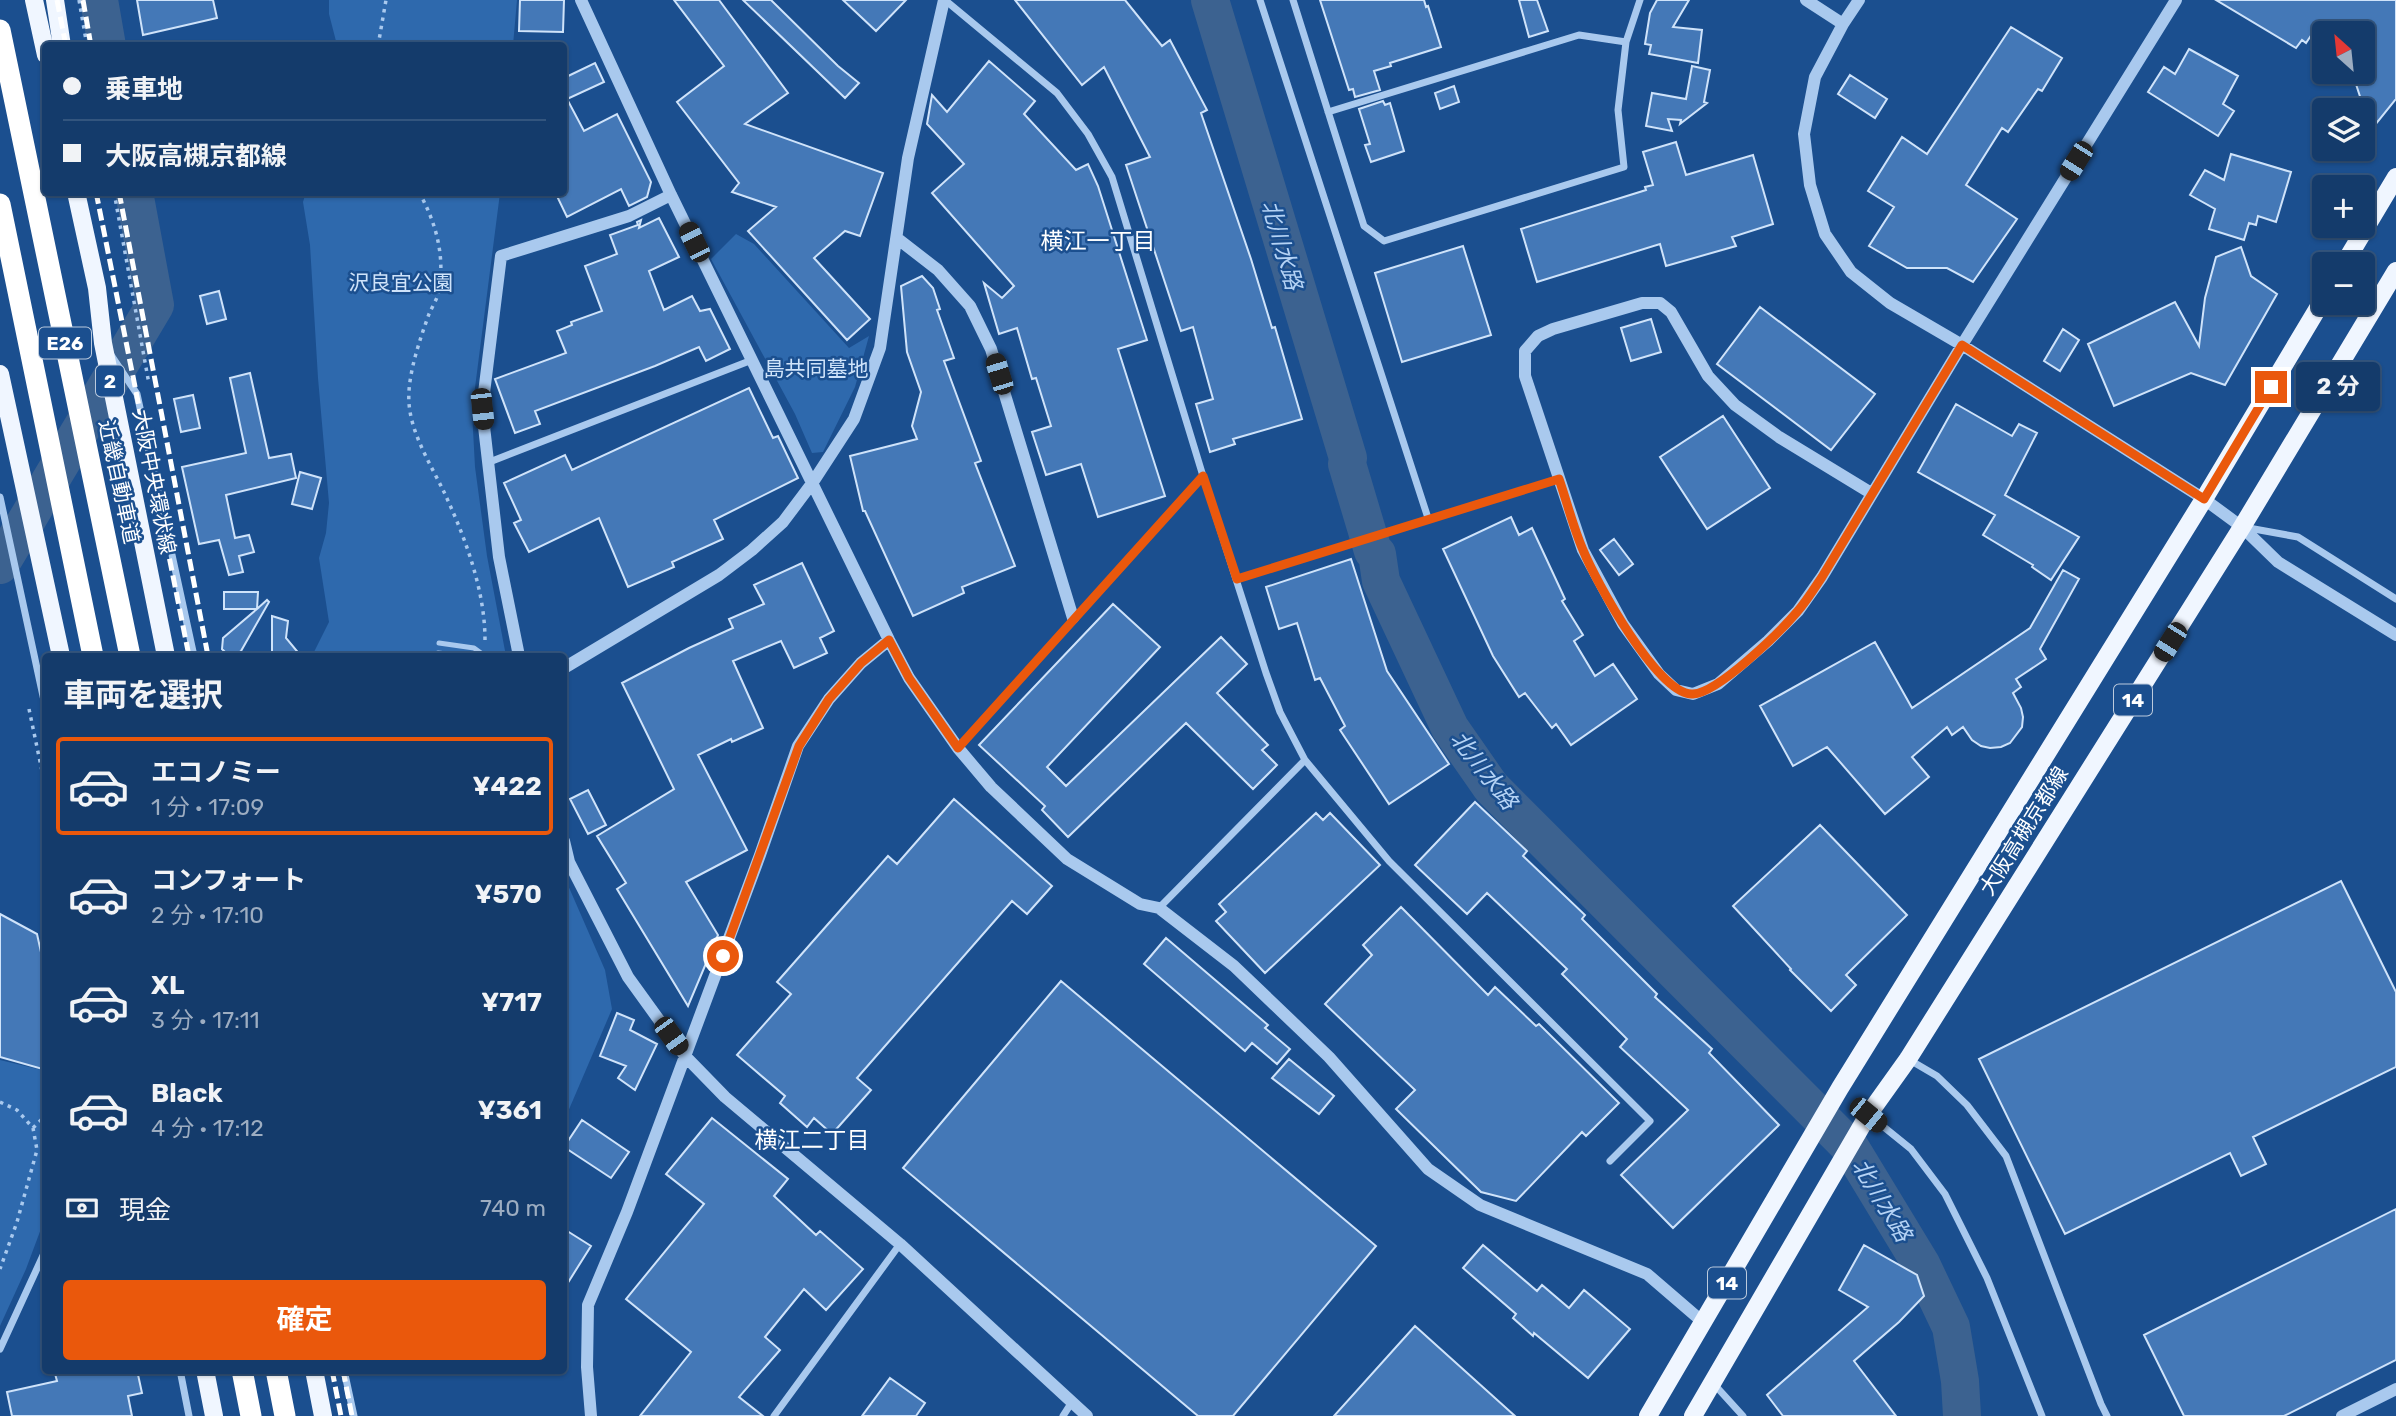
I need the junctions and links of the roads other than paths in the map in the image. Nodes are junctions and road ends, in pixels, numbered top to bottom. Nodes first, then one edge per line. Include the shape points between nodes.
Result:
1 (34, 0) edge
2 (55, 0) edge
3 (582, 0) edge
4 (945, 0) edge
5 (1260, 0) edge
6 (1293, 0) edge
7 (1640, 0) edge
8 (1806, 0) edge
9 (1859, 0) edge
10 (2176, 0) edge
11 (1843, 24) junction
12 (0, 30) edge
13 (43, 42) edge
14 (61, 42) edge
15 (1626, 42) junction
16 (1328, 112) junction
17 (2396, 177) edge
18 (671, 195) junction
19 (77, 196) edge
20 (84, 196) edge
21 (0, 204) edge
22 (898, 239) junction
23 (2351, 252) edge
24 (2396, 271) edge
25 (97, 288) junction
26 (2314, 315) edge
27 (103, 343) junction
28 (1962, 345) junction
29 (752, 360) junction
30 (0, 374) edge
31 (487, 463) junction
32 (1203, 476) junction
33 (1559, 479) junction
34 (813, 482) junction
35 (1871, 493) junction
36 (0, 497) edge
37 (2204, 499) junction
38 (1428, 518) junction
39 (2242, 527) junction
40 (1237, 579) junction
41 (2396, 599) edge
42 (1073, 618) junction
43 (2396, 635) edge
44 (889, 640) junction
45 (439, 643) dead end
46 (60, 653) edge
47 (92, 653) edge
48 (129, 653) edge
49 (165, 653) edge
50 (193, 653) edge
51 (480, 653) edge
52 (518, 653) edge
53 (567, 666) edge
54 (42, 691) edge
55 (958, 748) junction
56 (1305, 760) junction
57 (567, 854) edge
58 (1159, 908) junction
59 (685, 1056) junction
60 (1908, 1059) junction
61 (1865, 1120) junction
62 (1610, 1161) dead end
63 (900, 1244) junction
64 (42, 1258) edge
65 (1704, 1323) junction
66 (0, 1349) edge
67 (181, 1374) edge
68 (206, 1374) edge
69 (243, 1374) edge
70 (277, 1374) edge
71 (315, 1374) edge
72 (345, 1374) edge
73 (1713, 1383) junction
74 (2396, 1390) edge
75 (1072, 1402) junction
76 (189, 1416) edge
77 (214, 1416) edge
78 (251, 1416) edge
79 (285, 1416) edge
80 (323, 1416) edge
81 (354, 1416) edge
82 (590, 1416) edge
83 (774, 1416) edge
84 (1063, 1416) edge
85 (1087, 1416) edge
86 (1648, 1416) edge
87 (1693, 1416) edge
88 (1742, 1416) edge
89 (2042, 1416) edge
90 (2105, 1416) edge
91 (2342, 1416) edge

1 - 13 main road
2 - 14 main road
3 - 18 street
4 - 22 street via 908,158
4 - 32 street via 1057,93 1112,177
5 - 38 street
6 - 16 street
7 - 15 street
8 - 11 street
9 - 11 street
10 - 28 street
11 - 28 street via 1815,76 1804,134 1811,185 1825,234 1851,272 1890,303
12 - 48 highway, 近畿自動車道 / E26
15 - 16 street via 1579,35
15 - 16 street via 1618,110 1624,167 1384,241 1364,226
17 - 23 main road
18 - 29 street
18 - 31 street via 629,216 502,256 482,409
19 - 25 main road, 大阪中央環状線 / 2
20 - 25 main road
21 - 47 highway, E26
22 - 34 street via 880,348 854,419
22 - 42 street via 938,270 970,306 991,349
24 - 39 main road, 大阪高槻京都線 / 14
25 - 27 main road, 大阪中央環状線 / 2
26 - 37 main road, 大阪高槻京都線 / 14
27 - 49 main road, 大阪中央環状線 / 2
27 - 50 street via 136,394
28 - 35 street
28 - 37 street
29 - 31 street
29 - 34 street
30 - 46 main road
31 - 52 street
32 - 40 street
32 - 42 street
33 - 35 street via 1583,550 1623,624 1659,674 1676,690 1693,694 1718,684 1798,611
33 - 35 street via 1525,376 1525,351 1538,336 1553,329 1642,303 1660,303 1671,312 1708,376 1735,405
33 - 38 street
34 - 44 street
34 - 53 street via 783,522 719,575
36 - 54 street
37 - 39 street
37 - 65 main road, 大阪高槻京都線 / 14 via 1840,1088
38 - 40 street
39 - 41 street via 2298,537
39 - 43 street via 2278,562
39 - 60 main road, 大阪高槻京都線 / 14
40 - 56 street via 1280,712
42 - 55 street
44 - 55 street via 909,678
44 - 59 street via 829,699 799,746
45 - 51 lane via 474,648
55 - 58 street via 991,787 1067,859 1140,904
56 - 58 street
56 - 62 street via 1389,861 1650,1121
57 - 59 street via 628,978
58 - 65 street via 1234,966 1329,1057 1428,1169 1480,1205 1647,1274
59 - 63 street via 725,1097
59 - 82 street via 588,1305
60 - 61 main road, 大阪高槻京都線 / 14
60 - 90 street via 1937,1076 1967,1105 2006,1156
61 - 73 main road, 大阪高槻京都線 / 14
61 - 89 street via 1911,1149 1945,1194 1987,1278
63 - 75 street
63 - 83 street
64 - 66 street
65 - 86 main road, 大阪高槻京都線 / 14
67 - 76 street
68 - 77 main road
69 - 78 highway
70 - 79 highway
71 - 80 main road
72 - 81 street
73 - 87 main road, 大阪高槻京都線 / 14
73 - 88 street
74 - 91 street
75 - 84 street
75 - 85 street

